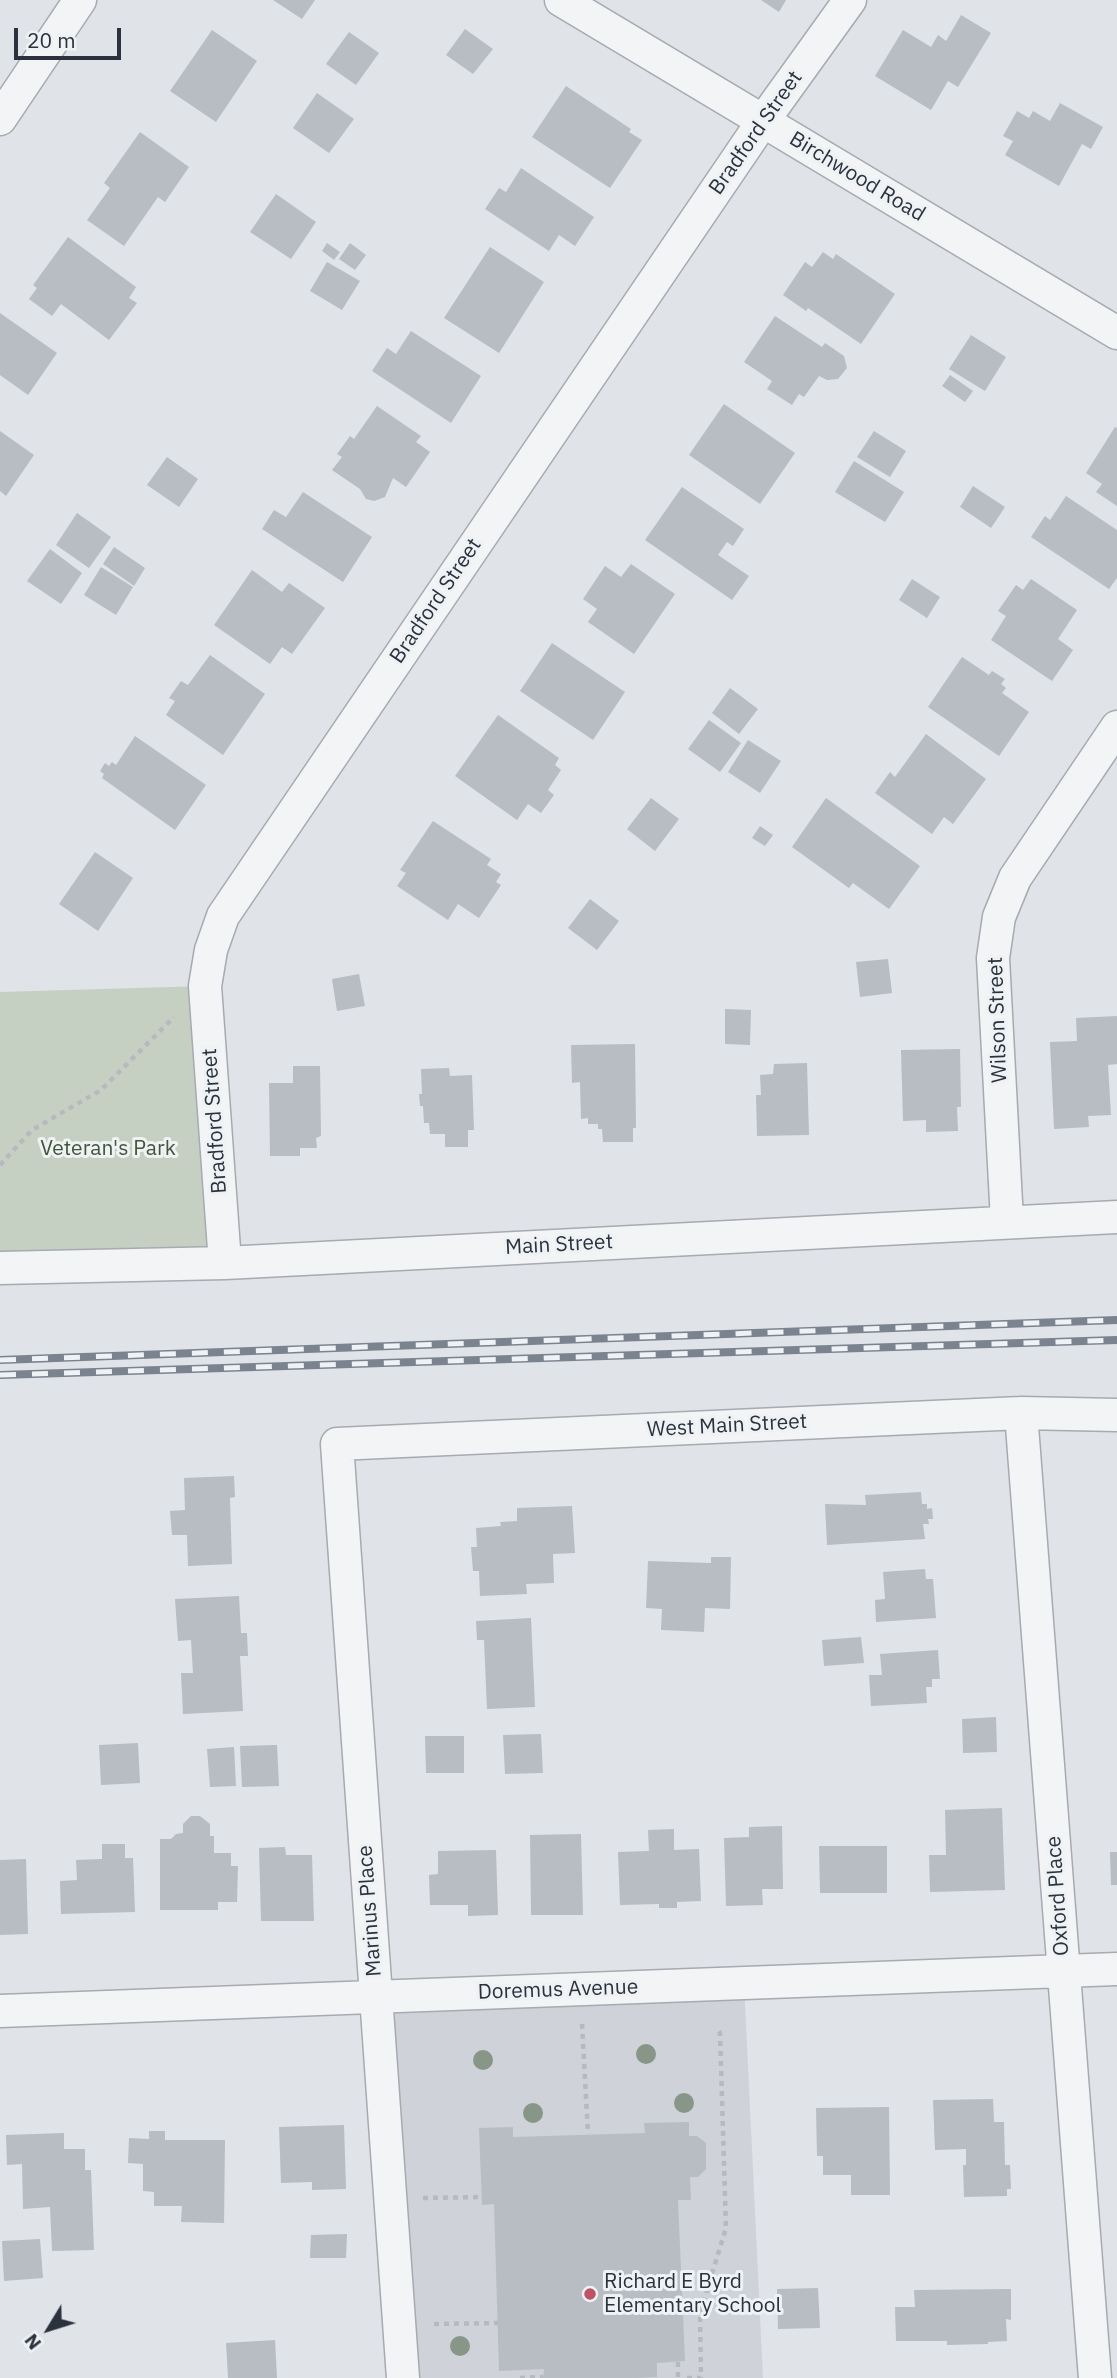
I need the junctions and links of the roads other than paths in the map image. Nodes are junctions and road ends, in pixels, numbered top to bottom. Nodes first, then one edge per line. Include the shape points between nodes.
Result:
1 (80, 0) edge
2 (561, 0) edge
3 (850, 0) edge
4 (0, 119) edge
5 (763, 121) junction
6 (1117, 333) edge
7 (1117, 727) edge
8 (1117, 1217) edge
9 (1007, 1221) junction
10 (225, 1263) junction
11 (0, 1268) edge
12 (1021, 1413) junction
13 (1117, 1415) edge
14 (337, 1444) joint
15 (1117, 1969) edge
16 (1063, 1971) junction
17 (376, 1997) junction
18 (0, 2011) edge
19 (402, 2378) edge
20 (1095, 2378) edge

1 - 4 street
2 - 5 street, Birchwood Road
3 - 5 street, Bradford Street
5 - 6 street, Birchwood Road
5 - 10 street, Bradford Street via 223,916 205,986
7 - 9 street, Wilson Street via 1015,878 999,917 993,958
8 - 9 street, Main Street
9 - 10 street, Main Street
10 - 11 street, Main Street
12 - 13 street, West Main Street
12 - 14 street, West Main Street
12 - 16 street, Oxford Place
14 - 17 street, Marinus Place
15 - 16 street, Doremus Avenue
16 - 17 street, Doremus Avenue
16 - 20 street, Oxford Place
17 - 18 street, Doremus Avenue
17 - 19 street, Marinus Place

